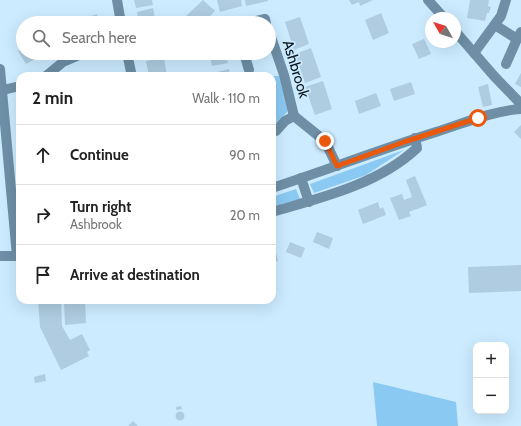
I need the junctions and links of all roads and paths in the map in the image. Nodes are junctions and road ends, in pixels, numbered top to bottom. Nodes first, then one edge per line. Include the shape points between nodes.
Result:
1 (117, 0) edge
2 (428, 0) edge
3 (506, 0) edge
4 (439, 12) edge
5 (120, 16) edge
6 (495, 25) junction
7 (519, 36) edge
8 (461, 38) edge
9 (276, 52) edge
10 (474, 53) junction
11 (68, 60) edge
12 (128, 60) edge
13 (246, 60) edge
14 (506, 64) dead end
15 (0, 69) edge
16 (249, 70) dead end
17 (51, 72) edge
18 (131, 72) edge
19 (16, 87) edge
20 (3, 90) junction
21 (521, 104) edge
22 (521, 109) edge
23 (294, 116) junction
24 (3, 129) edge
25 (276, 132) dead end
26 (416, 138) junction
27 (337, 166) junction
28 (301, 178) junction
29 (276, 187) edge
30 (309, 202) junction
31 (276, 211) edge
32 (16, 239) edge
33 (0, 256) edge
34 (16, 256) edge

1 - 5 street
2 - 4 street
3 - 6 street
6 - 7 street
6 - 10 street
7 - 14 street
8 - 10 street
9 - 23 street, Ashbrook
10 - 21 street
11 - 17 street
12 - 18 street
13 - 16 street
15 - 20 street
19 - 20 street
20 - 24 street
22 - 26 street via 478,118
23 - 25 street, Ashbrook via 285,121
23 - 27 street, Ashbrook via 325,141
24 - 32 street
26 - 27 street
26 - 30 street via 417,148 408,156 366,182
27 - 28 street
28 - 29 street
28 - 30 street
30 - 31 street
33 - 34 street

